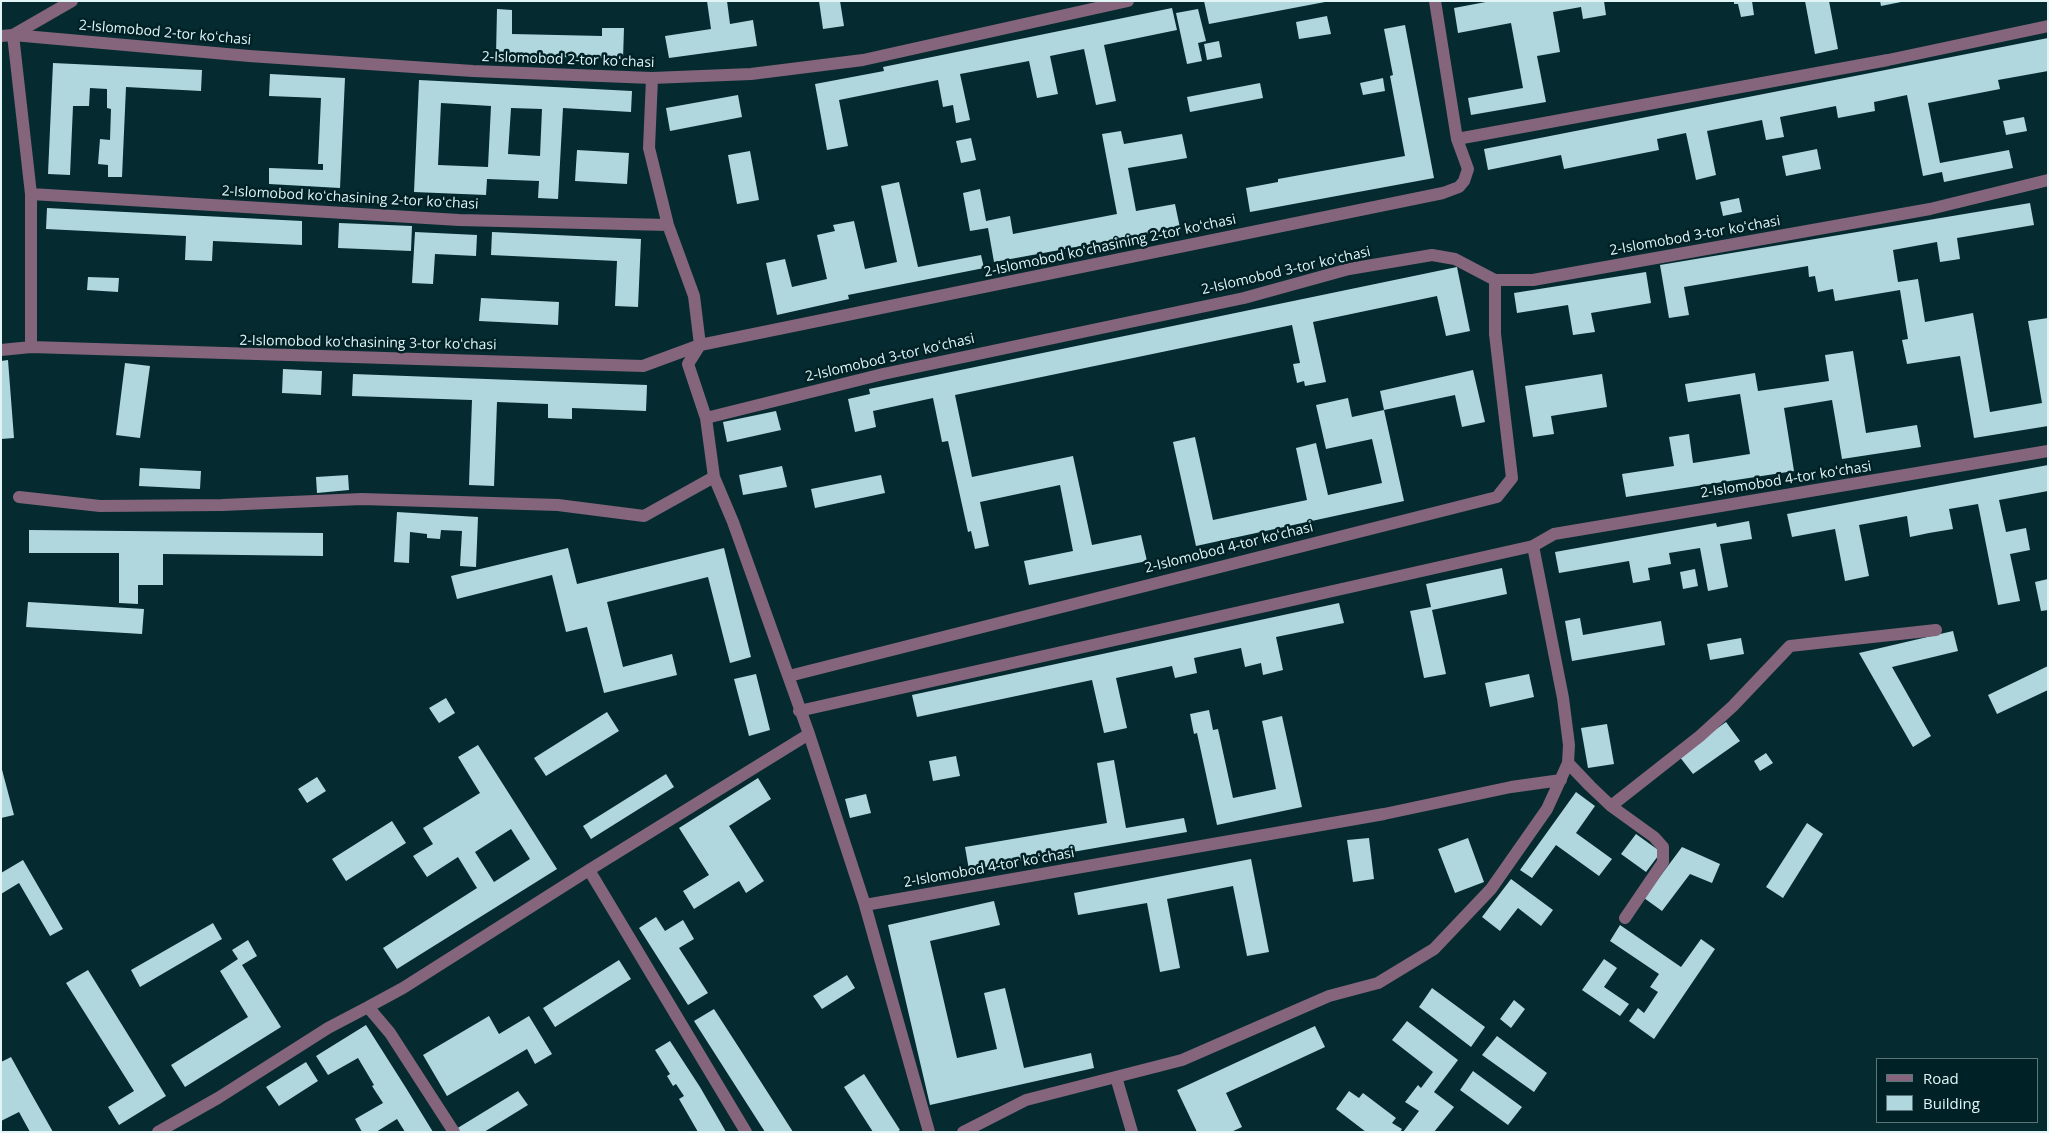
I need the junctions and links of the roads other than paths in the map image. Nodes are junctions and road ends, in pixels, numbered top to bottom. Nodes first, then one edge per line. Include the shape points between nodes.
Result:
1 (72, 1) edge
2 (1128, 1) edge
3 (1435, 1) edge
4 (2048, 26) edge
5 (7, 35) edge
6 (652, 78) junction
7 (1457, 139) junction
8 (2048, 180) edge
9 (31, 194) junction
10 (668, 225) junction
11 (1495, 280) junction
12 (700, 345) junction
13 (31, 347) junction
14 (1, 350) edge
15 (706, 418) junction
16 (2048, 451) edge
17 (714, 477) junction
18 (19, 497) dead end
19 (1533, 546) junction
20 (1936, 630) dead end
21 (789, 676) junction
22 (799, 711) junction
23 (809, 734) junction
24 (1568, 763) junction
25 (1561, 780) junction
26 (1611, 806) junction
27 (589, 870) junction
28 (865, 905) junction
29 (1625, 918) dead end
30 (368, 1007) junction
31 (1116, 1077) junction
32 (158, 1132) edge
33 (454, 1132) edge
34 (746, 1132) edge
35 (929, 1132) edge
36 (963, 1132) edge
37 (1132, 1132) edge

1 - 5 street
2 - 6 street, 2-Islomobod 2-tor koʻchasi via 863,60 751,74
3 - 7 street, 2-Islomobod koʻchasining 2-tor koʻchasi
4 - 7 street via 1888,60
5 - 6 street, 2-Islomobod 2-tor koʻchasi via 464,71
5 - 9 street
6 - 10 street via 649,148
7 - 12 street, 2-Islomobod koʻchasining 2-tor koʻchasi via 1468,170 1458,187 1443,193
8 - 11 street, 2-Islomobod 3-tor koʻchasi via 1930,210 1533,280
9 - 10 street, 2-Islomobod koʻchasining 2-tor koʻchasi via 459,220
9 - 13 street
10 - 12 street via 694,296
11 - 15 street, 2-Islomobod 3-tor koʻchasi via 1455,259 1432,255 1349,269 1244,298 883,374
11 - 21 street, 2-Islomobod 4-tor koʻchasi via 1495,334 1512,478 1497,497
12 - 13 street, 2-Islomobod koʻchasining 3-tor koʻchasi via 642,366
12 - 15 street via 688,364
13 - 14 street, 2-Islomobod koʻchasining 3-tor koʻchasi
15 - 17 street
16 - 19 street, 2-Islomobod 4-tor koʻchasi via 1554,534
17 - 18 street via 644,516 558,505 362,499 100,506
17 - 21 street via 734,522
19 - 22 street, 2-Islomobod 4-tor koʻchasi
19 - 24 street via 1563,698
20 - 26 street via 1790,646 1700,736
21 - 22 street
22 - 23 street
23 - 27 street
23 - 28 street
24 - 25 street
24 - 26 street
25 - 28 street, 2-Islomobod 4-tor koʻchasi via 1365,818
25 - 31 street via 1547,809 1491,890 1434,949 1378,983 1329,996 1182,1060
26 - 29 street via 1654,837 1663,848 1663,862
27 - 30 street
27 - 34 street
28 - 35 street
30 - 32 street
30 - 33 street via 390,1033
31 - 36 street via 1026,1100
31 - 37 street

